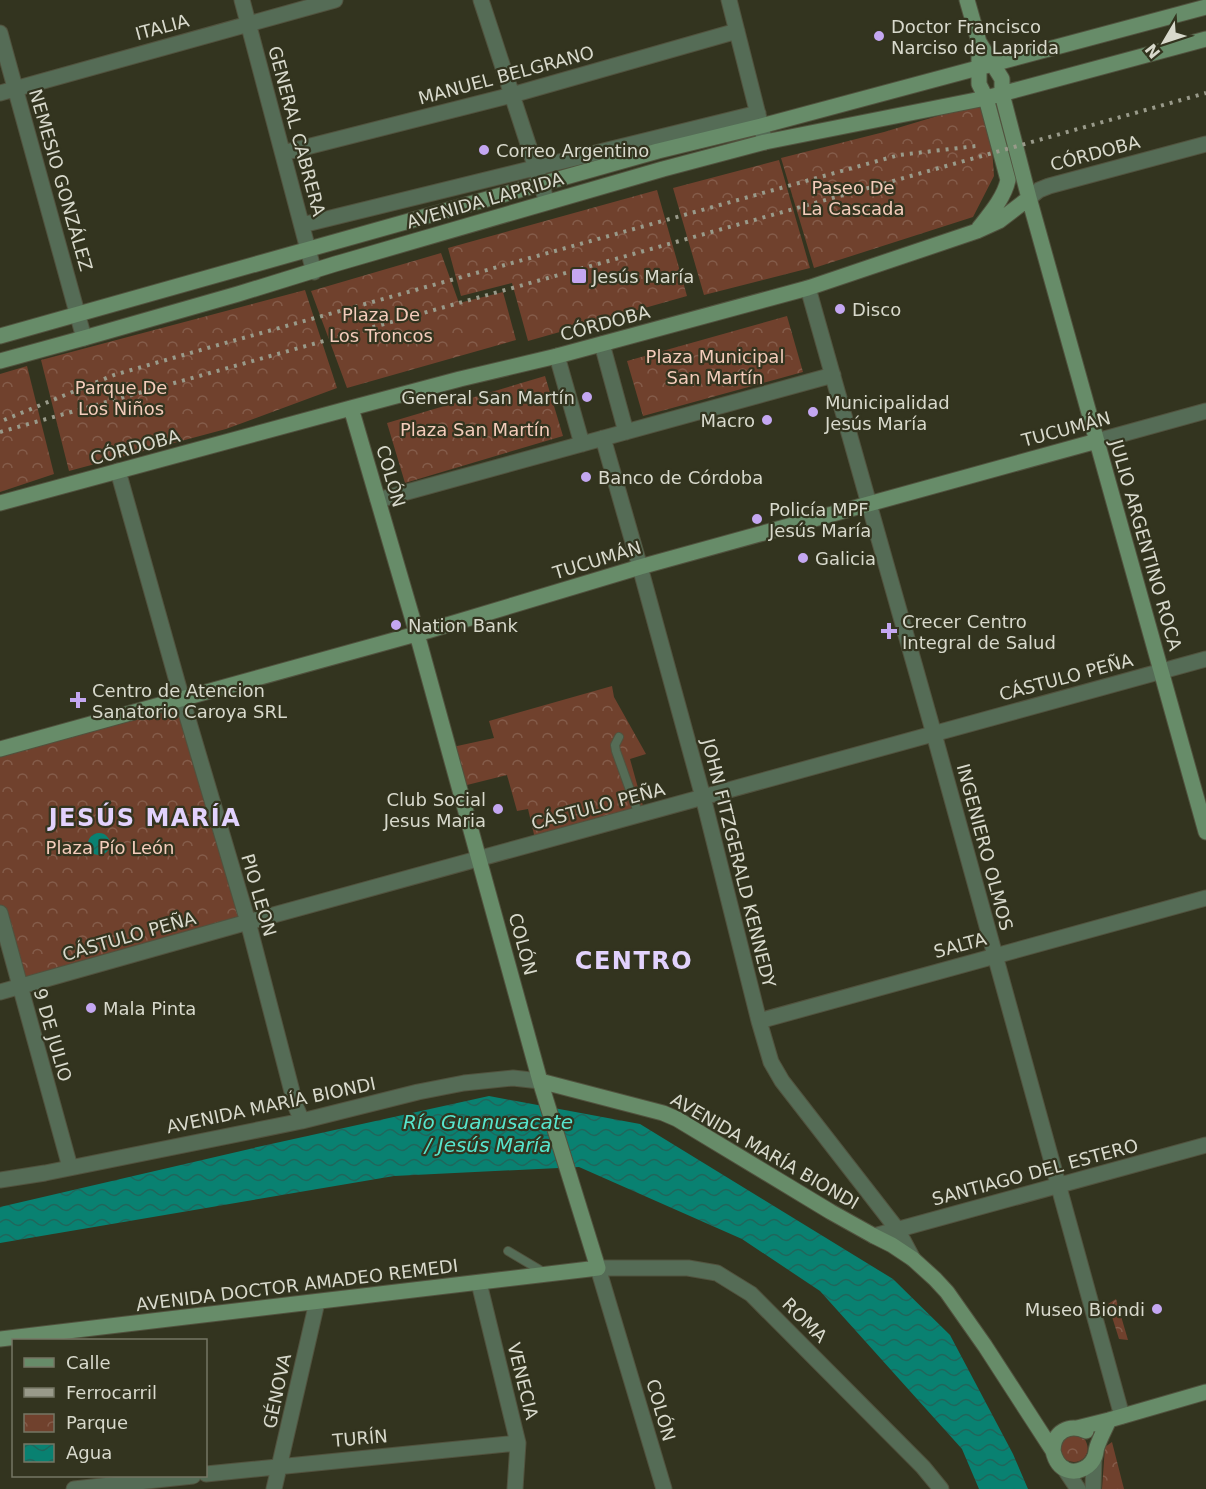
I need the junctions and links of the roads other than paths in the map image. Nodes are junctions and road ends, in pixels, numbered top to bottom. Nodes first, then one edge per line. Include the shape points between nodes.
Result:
1 (242, 0) edge
2 (335, 0) edge
3 (481, 0) edge
4 (729, 0) edge
5 (967, 0) edge
6 (1206, 7) edge
7 (249, 24) junction
8 (737, 32) junction
9 (0, 33) edge
10 (1206, 39) edge
11 (986, 65) junction
12 (7, 91) edge
13 (1002, 94) junction
14 (512, 95) junction
15 (986, 98) junction
16 (760, 120) junction
17 (765, 142) junction
18 (1206, 144) edge
19 (283, 153) junction
20 (536, 167) junction
21 (541, 185) junction
22 (1029, 198) junction
23 (547, 202) junction
24 (302, 225) junction
25 (977, 231) junction
26 (308, 249) junction
27 (314, 272) junction
28 (808, 288) junction
29 (78, 314) junction
30 (0, 336) edge
31 (84, 338) junction
32 (602, 344) junction
33 (557, 357) junction
34 (0, 361) edge
35 (832, 375) junction
36 (351, 408) junction
37 (1206, 411) edge
38 (626, 432) junction
39 (603, 438) junction
40 (1097, 441) junction
41 (582, 444) junction
42 (118, 471) junction
43 (378, 500) junction
44 (0, 503) edge
45 (868, 504) junction
46 (640, 567) junction
47 (417, 634) junction
48 (1206, 659) edge
49 (1162, 671) junction
50 (182, 699) junction
51 (934, 734) junction
52 (619, 736) dead end
53 (0, 749) edge
54 (703, 797) junction
55 (639, 815) junction
56 (1206, 832) edge
57 (479, 859) junction
58 (1206, 898) edge
59 (0, 913) edge
60 (248, 922) junction
61 (994, 956) junction
62 (20, 987) junction
63 (0, 992) edge
64 (759, 1021) junction
65 (540, 1081) junction
66 (302, 1121) junction
67 (1206, 1145) edge
68 (70, 1167) junction
69 (0, 1180) edge
70 (1058, 1185) junction
71 (897, 1230) junction
72 (874, 1236) junction
73 (508, 1251) dead end
74 (913, 1260) junction
75 (598, 1268) junction
76 (546, 1274) junction
77 (479, 1282) junction
78 (316, 1302) junction
79 (0, 1340) edge
80 (1206, 1392) edge
81 (1116, 1418) junction
82 (1036, 1425) junction
83 (1077, 1428) junction
84 (1062, 1432) junction
85 (518, 1443) junction
86 (1053, 1452) junction
87 (1095, 1454) junction
88 (280, 1466) junction
89 (1064, 1468) junction
90 (207, 1474) edge
91 (184, 1477) edge
92 (74, 1489) edge
93 (274, 1489) edge
94 (515, 1489) edge
95 (666, 1489) edge
96 (940, 1489) edge
97 (1078, 1489) edge
98 (1093, 1489) edge

1 - 7 street, GENERAL CABRERA
2 - 7 street, ITALIA
3 - 14 street
4 - 8 street
5 - 11 street
6 - 11 street, AVENIDA LAPRIDA
7 - 12 street, ITALIA
7 - 19 street, GENERAL CABRERA
8 - 14 street, MANUEL BELGRANO
8 - 16 street
9 - 12 street, NEMESIO GONZÁLEZ
10 - 13 street, AVENIDA LAPRIDA
11 - 13 street, JULIO ARGENTINO ROCA via 1002,79
11 - 15 street via 979,84
11 - 16 street, AVENIDA LAPRIDA
12 - 29 street, NEMESIO GONZÁLEZ
13 - 15 street, AVENIDA LAPRIDA
13 - 22 street, JULIO ARGENTINO ROCA
14 - 19 street, MANUEL BELGRANO
14 - 20 street
15 - 17 street, AVENIDA LAPRIDA
15 - 25 street via 1008,180 1002,196
16 - 17 street
16 - 20 street
16 - 21 street, AVENIDA LAPRIDA
17 - 23 street, AVENIDA LAPRIDA
18 - 22 street, CÓRDOBA via 1049,186
19 - 24 street, GENERAL CABRERA
20 - 21 street
20 - 24 street
21 - 23 street
21 - 26 street, AVENIDA LAPRIDA
22 - 25 street, CÓRDOBA via 999,221
22 - 40 street, JULIO ARGENTINO ROCA
23 - 27 street, AVENIDA LAPRIDA
24 - 26 street, GENERAL CABRERA
25 - 28 street, CÓRDOBA
26 - 27 street, GENERAL CABRERA
26 - 29 street, AVENIDA LAPRIDA
27 - 31 street, AVENIDA LAPRIDA
28 - 32 street, CÓRDOBA
28 - 35 street, INGENIERO OLMOS
29 - 30 street, AVENIDA LAPRIDA
29 - 31 street, NEMESIO GONZÁLEZ
31 - 34 street, AVENIDA LAPRIDA
32 - 33 street, CÓRDOBA
32 - 38 street
33 - 36 street, CÓRDOBA
33 - 41 street
35 - 38 street
35 - 45 street, INGENIERO OLMOS
36 - 42 street, CÓRDOBA
36 - 43 street, COLÓN
37 - 40 street, TUCUMÁN
38 - 39 street
39 - 41 street
39 - 46 street, JOHN FITZGERALD KENNEDY
40 - 45 street, TUCUMÁN
40 - 49 street, JULIO ARGENTINO ROCA
41 - 43 street
42 - 44 street, CÓRDOBA
42 - 50 street, PIO LEON
43 - 47 street, COLÓN
45 - 46 street, TUCUMÁN
45 - 51 street, INGENIERO OLMOS
46 - 47 street, TUCUMÁN
46 - 54 street, JOHN FITZGERALD KENNEDY
47 - 50 street, TUCUMÁN
47 - 57 street, COLÓN
48 - 49 street, CÁSTULO PEÑA
49 - 51 street, CÁSTULO PEÑA
49 - 56 street, JULIO ARGENTINO ROCA
50 - 53 street, TUCUMÁN
50 - 60 street, PIO LEON
51 - 54 street, CÁSTULO PEÑA
51 - 61 street, INGENIERO OLMOS
52 - 55 lane via 616,750
54 - 55 street, CÁSTULO PEÑA
54 - 64 street, JOHN FITZGERALD KENNEDY
55 - 57 street, CÁSTULO PEÑA
57 - 60 street, CÁSTULO PEÑA
57 - 65 street, COLÓN
58 - 61 street, SALTA
59 - 62 street, 9 DE JULIO
60 - 62 street, CÁSTULO PEÑA
60 - 66 street, PIO LEON
61 - 64 street, SALTA
61 - 70 street, INGENIERO OLMOS
62 - 63 street, CÁSTULO PEÑA
62 - 68 street, 9 DE JULIO
64 - 71 street, JOHN FITZGERALD KENNEDY via 771,1062 782,1081
65 - 66 street, AVENIDA MARÍA BIONDI via 513,1078 464,1083
65 - 72 street, AVENIDA MARÍA BIONDI via 677,1119
65 - 75 street, COLÓN
66 - 68 street, AVENIDA MARÍA BIONDI
67 - 70 street, SANTIAGO DEL ESTERO
68 - 69 street, AVENIDA MARÍA BIONDI
70 - 71 street, SANTIAGO DEL ESTERO
70 - 81 street, INGENIERO OLMOS
71 - 72 street, SANTIAGO DEL ESTERO
71 - 74 street, JOHN FITZGERALD KENNEDY
72 - 74 street, AVENIDA MARÍA BIONDI
73 - 76 lane
74 - 82 street, AVENIDA MARÍA BIONDI via 947,1292
75 - 76 street, AVENIDA DOCTOR AMADEO REMEDI
75 - 95 street, COLÓN
75 - 96 street, ROMA via 688,1268 717,1273 751,1294 923,1467
76 - 77 street, AVENIDA DOCTOR AMADEO REMEDI
77 - 78 street, AVENIDA DOCTOR AMADEO REMEDI
77 - 85 street, VENECIA
78 - 79 street, AVENIDA DOCTOR AMADEO REMEDI
78 - 88 street, GÉNOVA
80 - 81 street
81 - 83 street
81 - 87 street
82 - 84 street
82 - 86 street, AVENIDA MARÍA BIONDI
83 - 84 street
83 - 87 street via 1092,1437
84 - 86 street via 1054,1442
85 - 88 street, TURÍN
85 - 94 street, VENECIA
86 - 89 street
87 - 89 street via 1078,1471
87 - 98 street
88 - 90 street, TURÍN
88 - 93 street, GÉNOVA
89 - 97 street
91 - 92 street

